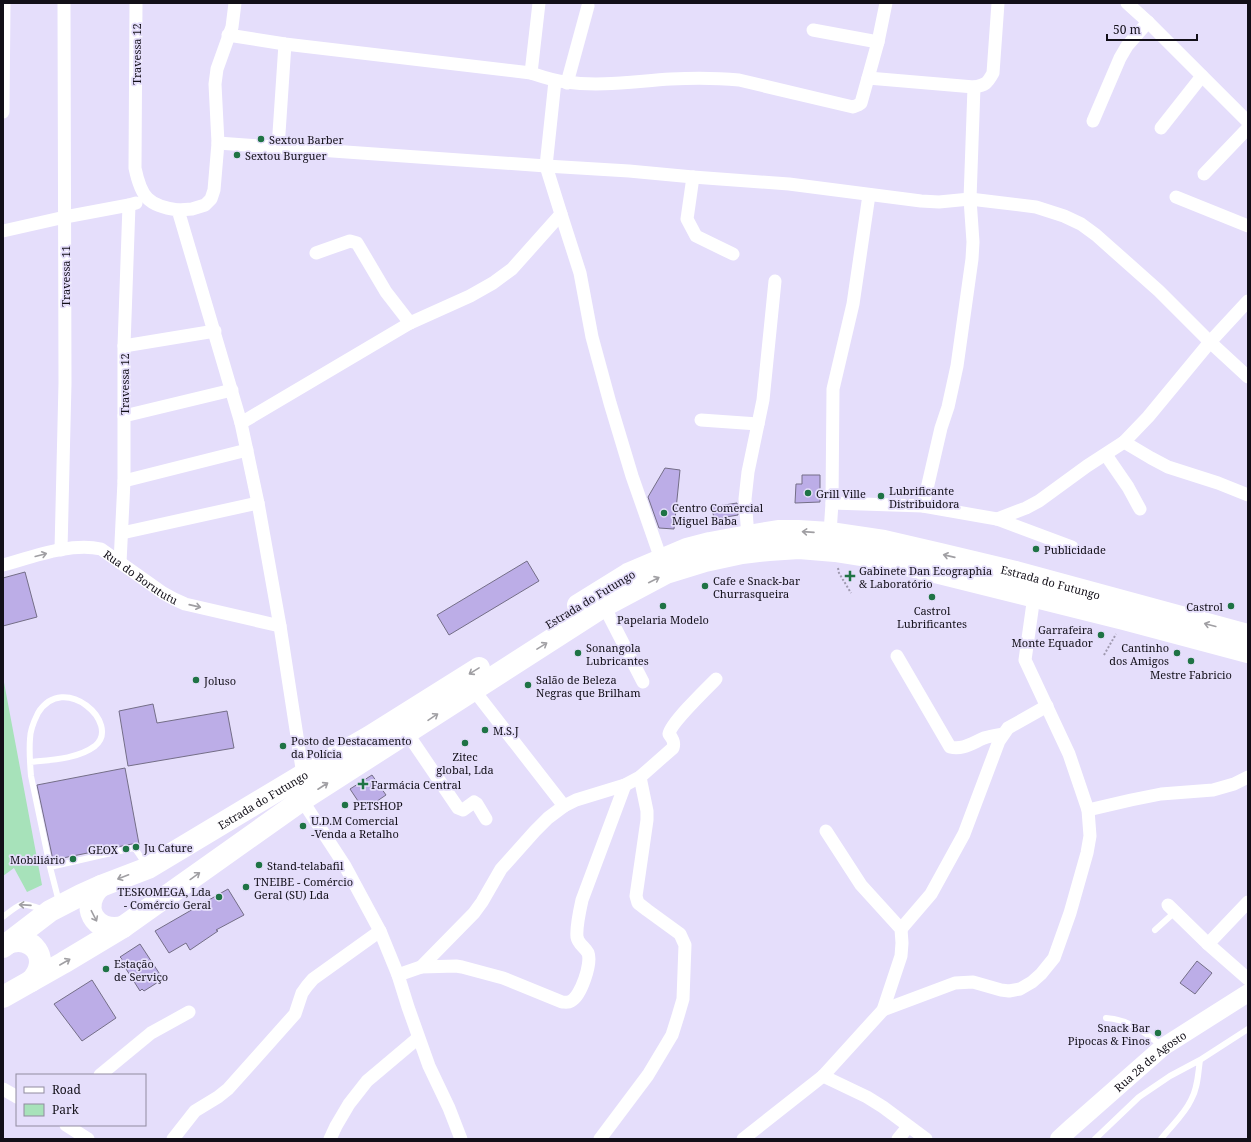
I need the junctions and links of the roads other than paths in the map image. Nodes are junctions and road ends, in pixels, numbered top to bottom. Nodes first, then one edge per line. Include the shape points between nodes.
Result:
1 (4, 3) edge
2 (64, 3) edge
3 (136, 3) edge
4 (235, 3) edge
5 (539, 3) edge
6 (886, 3) edge
7 (998, 3) edge
8 (1127, 3) edge
9 (588, 6) dead end
10 (1148, 22) junction
11 (813, 30) dead end
12 (228, 36) junction
13 (878, 42) junction
14 (285, 44) junction
15 (531, 73) junction
16 (1202, 76) junction
17 (868, 78) junction
18 (561, 82) junction
19 (974, 87) junction
20 (3, 112) edge
21 (1093, 121) dead end
22 (1248, 122) edge
23 (1161, 128) dead end
24 (1248, 128) edge
25 (218, 143) junction
26 (278, 148) junction
27 (546, 166) junction
28 (1204, 174) dead end
29 (693, 177) junction
30 (869, 195) junction
31 (1176, 197) dead end
32 (147, 199) junction
33 (970, 199) junction
34 (129, 205) junction
35 (178, 210) junction
36 (560, 214) junction
37 (65, 216) junction
38 (1248, 226) edge
39 (3, 232) edge
40 (316, 253) dead end
41 (733, 254) dead end
42 (775, 281) dead end
43 (1248, 301) edge
44 (410, 323) junction
45 (215, 331) junction
46 (1210, 342) junction
47 (124, 346) junction
48 (1248, 377) edge
49 (232, 390) junction
50 (124, 416) junction
51 (701, 420) dead end
52 (241, 423) junction
53 (758, 424) junction
54 (1124, 442) junction
55 (247, 450) junction
56 (1106, 455) junction
57 (124, 482) junction
58 (1248, 495) edge
59 (258, 503) junction
60 (832, 503) junction
61 (923, 506) junction
62 (1140, 509) dead end
63 (997, 519) junction
64 (122, 533) junction
65 (748, 536) junction
66 (833, 542) junction
67 (1072, 548) dead end
68 (61, 550) junction
69 (661, 559) junction
70 (120, 563) junction
71 (3, 565) edge
72 (1034, 596) junction
73 (604, 606) junction
74 (280, 626) junction
75 (1248, 635) edge
76 (1248, 652) edge
77 (897, 656) dead end
78 (716, 679) dead end
79 (643, 682) dead end
80 (473, 689) junction
81 (1048, 706) junction
82 (407, 733) junction
83 (1003, 734) junction
84 (30, 762) junction
85 (303, 775) junction
86 (640, 777) junction
87 (1248, 777) edge
88 (625, 785) junction
89 (302, 800) junction
90 (564, 806) junction
91 (1088, 810) junction
92 (486, 819) dead end
93 (826, 831) dead end
94 (50, 867) junction
95 (148, 868) junction
96 (101, 886) junction
97 (1248, 902) edge
98 (55, 908) junction
99 (1172, 908) joint
100 (3, 917) edge
101 (123, 927) junction
102 (901, 929) junction
103 (1155, 930) dead end
104 (380, 931) junction
105 (1208, 944) junction
106 (5, 945) edge
107 (421, 967) junction
108 (398, 975) junction
109 (1248, 979) edge
110 (31, 980) junction
111 (1248, 993) edge
112 (3, 996) edge
113 (883, 1010) junction
114 (189, 1012) dead end
115 (1106, 1018) dead end
116 (1248, 1029) edge
117 (418, 1038) junction
118 (1163, 1047) junction
119 (1200, 1060) junction
120 (101, 1074) edge
121 (823, 1076) junction
122 (3, 1089) edge
123 (16, 1096) edge
124 (68, 1126) edge
125 (908, 1127) junction
126 (750, 1137) edge
127 (88, 1139) edge
128 (173, 1139) edge
129 (330, 1139) edge
130 (461, 1139) edge
131 (600, 1139) edge
132 (898, 1139) edge
133 (926, 1139) edge
134 (1059, 1139) edge
135 (1095, 1139) edge
136 (1161, 1139) edge

1 - 20 street
2 - 37 street, Travessa 11
3 - 32 street, Travessa 12 via 135,168 137,180
4 - 12 street
5 - 15 street
6 - 13 street
7 - 19 street via 993,73 983,86
8 - 10 street
9 - 18 street
10 - 16 street
10 - 21 street via 1120,58
11 - 13 street
12 - 14 street
12 - 25 street via 215,84
13 - 17 street
14 - 15 street
14 - 26 street
15 - 18 street
16 - 22 street
16 - 23 street
17 - 18 street via 861,103 853,107 721,78 596,85
17 - 19 street
18 - 27 street
19 - 33 street
24 - 28 street
25 - 26 street
25 - 35 street via 211,199 205,205
26 - 27 street
27 - 29 street
27 - 36 street
29 - 30 street via 790,184
29 - 41 street via 687,219 696,236
30 - 33 street via 921,202
30 - 60 street via 854,304 833,389
31 - 38 street
32 - 34 street
32 - 35 street via 165,208
33 - 46 street via 1036,207 1081,224 1159,290
33 - 61 street via 972,259 958,366
34 - 37 street
34 - 47 street, Travessa 12
35 - 45 street
36 - 44 street via 512,269 494,283
36 - 69 street via 580,273 592,337 610,403
37 - 39 street
37 - 68 street, Travessa 11
40 - 44 street via 350,241 357,243 386,292
42 - 53 street via 763,400
43 - 46 street
44 - 52 street
45 - 47 street
45 - 49 street
46 - 48 street
46 - 54 street
47 - 50 street, Travessa 12
49 - 50 street
49 - 52 street
50 - 57 street, Travessa 12
51 - 53 street
52 - 55 street
53 - 65 street via 745,499
54 - 56 street
54 - 58 street via 1168,467
55 - 57 street
55 - 59 street
56 - 62 street
56 - 63 street via 1026,508
57 - 64 street, Travessa 12
59 - 64 street
59 - 74 street
60 - 61 street
60 - 66 street
61 - 63 street
63 - 67 street
64 - 70 street, Travessa 12
66 -> 65 highway, Estrada do Futungo via 798,531
65 - 69 highway, Estrada do Futungo via 687,549
66 - 72 highway, Estrada do Futungo via 878,558
73 -> 66 highway, Estrada do Futungo via 666,573 706,561 742,553
75 -> 66 highway, Estrada do Futungo via 1016,572 884,541
68 - 70 street, Rua do Borututu via 94,547
71 -> 68 street, Rua do Borututu
69 -> 85 highway, Estrada do Futungo via 628,574 369,737
70 -> 74 street, Rua do Borututu via 163,593 186,604
72 - 76 highway, Estrada do Futungo
72 - 81 street via 1025,660
73 - 79 street
80 -> 73 highway, Estrada do Futungo
74 - 85 street
77 - 83 street via 950,747 962,748 985,738
78 - 86 street via 670,728 668,734 674,741 673,748
82 -> 80 highway, Estrada do Futungo
80 - 90 street
81 - 83 street via 1008,728
81 - 91 street via 1069,754
89 -> 82 highway, Estrada do Futungo
82 - 92 street via 458,808 463,810 474,802
83 - 102 street via 964,834 931,894
84 - 84 lane via 66,758 95,746 101,737 102,726 95,713 71,697 48,702 34,720 30,740
84 - 94 lane
85 - 95 highway, Estrada do Futungo
86 - 88 street
86 - 131 street via 647,820 636,896 638,903 646,910 680,934 684,944 683,999 672,1035 648,1075
87 - 91 street via 1213,790 1161,794
88 - 90 street
88 - 107 street via 582,900 577,937 588,954 588,969 587,977 575,998 562,1002 503,978 462,967
101 -> 89 highway, Estrada do Futungo
89 - 104 street via 345,866
90 - 107 street via 535,831 501,869 474,913
91 - 113 street via 1088,853 1054,958 1041,974 1020,989 1009,991 973,982 955,983
93 - 102 street via 861,885
94 - 95 lane via 133,848
94 - 98 lane
95 -> 96 highway, Estrada do Futungo
96 - 98 highway, Estrada do Futungo
96 -> 101 highway via 92,897 91,912 100,925 115,929
97 - 105 street
98 -> 100 lane via 22,904
98 - 106 highway, Estrada do Futungo
99 - 103 lane
99 - 105 street
110 -> 101 highway via 63,964
102 - 113 street via 901,956
104 - 108 street
104 - 128 street via 306,986 295,1014 228,1089 195,1111
105 - 109 street
106 - 110 highway via 21,940 35,947 41,961 40,968
107 - 108 street
108 - 117 street
110 - 112 highway
111 - 118 main road, Rua 28 de Agosto
113 - 121 street
114 - 120 street via 151,1033
115 - 118 lane via 1126,1021
116 - 119 lane
117 - 129 street via 367,1082 349,1104
117 - 130 street
118 - 134 main road, Rua 28 de Agosto
119 - 135 lane via 1139,1097
119 - 136 lane via 1198,1080 1192,1098 1183,1114
121 - 125 street via 867,1097
121 - 126 street
122 - 123 street
124 - 127 street
125 - 132 street
125 - 133 street

